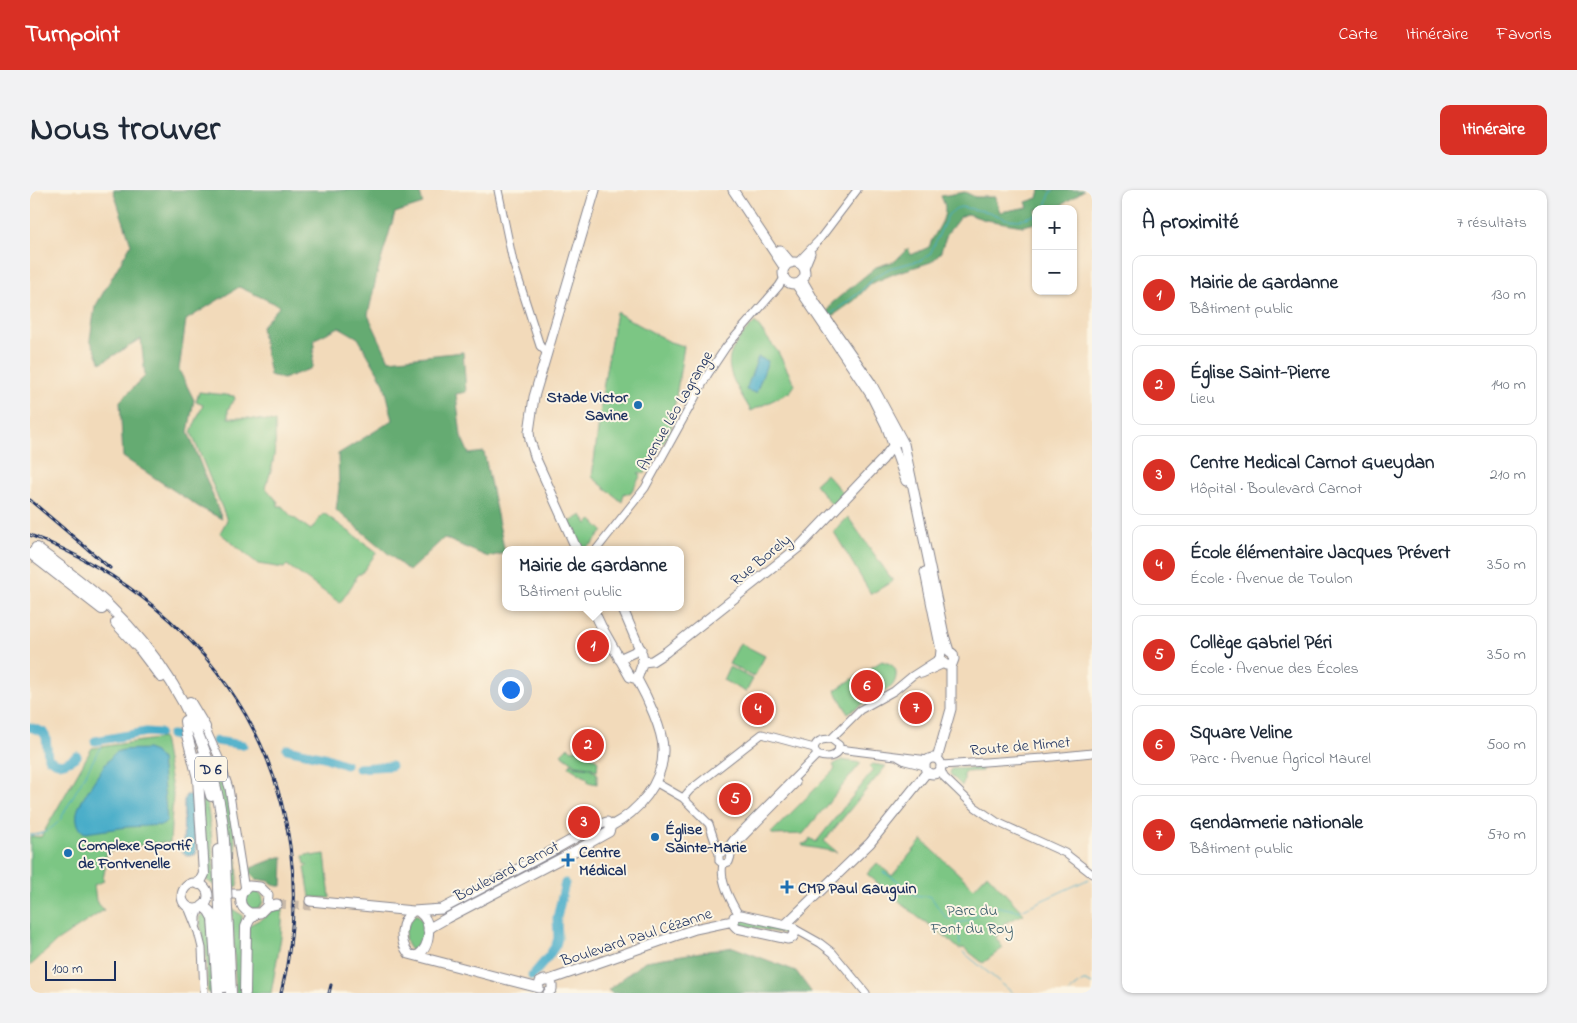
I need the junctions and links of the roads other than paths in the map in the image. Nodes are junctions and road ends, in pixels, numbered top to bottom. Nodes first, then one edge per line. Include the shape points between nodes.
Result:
1 (498, 190) edge
2 (595, 190) edge
3 (732, 190) edge
4 (738, 190) edge
5 (857, 190) edge
6 (747, 207) junction
7 (794, 266) junction
8 (790, 282) junction
9 (554, 323) junction
10 (544, 350) junction
11 (888, 430) junction
12 (529, 432) junction
13 (902, 440) junction
14 (894, 449) junction
15 (907, 458) junction
16 (575, 546) edge
17 (599, 546) edge
18 (33, 550) edge
19 (594, 611) edge
20 (624, 611) edge
21 (641, 649) junction
22 (619, 659) junction
23 (945, 659) junction
24 (643, 662) junction
25 (159, 663) junction
26 (637, 679) junction
27 (185, 721) junction
28 (205, 727) joint
29 (831, 740) junction
30 (814, 748) junction
31 (839, 749) junction
32 (1092, 753) edge
33 (819, 756) junction
34 (936, 767) junction
35 (654, 782) junction
36 (683, 798) junction
37 (611, 826) junction
38 (725, 853) junction
39 (723, 864) junction
40 (524, 866) junction
41 (243, 872) junction
42 (1092, 874) edge
43 (529, 875) junction
44 (199, 884) junction
45 (256, 886) junction
46 (243, 892) junction
47 (217, 899) junction
48 (242, 906) junction
49 (188, 907) junction
50 (416, 912) junction
51 (255, 914) junction
52 (735, 917) junction
53 (405, 920) junction
54 (428, 930) junction
55 (791, 930) junction
56 (198, 932) junction
57 (420, 953) junction
58 (545, 988) edge
59 (204, 993) edge
60 (218, 993) edge
61 (224, 993) edge
62 (232, 993) edge
63 (245, 993) edge
64 (866, 993) edge

1 - 10 street via 513,262
2 - 9 main road
3 - 6 main road
4 - 6 main road
5 - 7 street via 808,259
6 - 7 main road
7 - 8 main road via 783,274
7 - 8 main road via 805,274
8 - 11 main road via 871,394
8 - 13 main road via 821,311 871,383
8 - 17 street, Avenue Léo Lagrange via 726,347 645,488
9 - 10 main road
9 - 12 main road via 534,397
10 - 12 main road via 529,401
11 - 13 main road
11 - 14 main road
12 - 16 main road via 536,459
13 - 14 main road
13 - 15 main road
14 - 15 main road
14 - 23 main road via 911,500
14 - 24 main road, Rue Borely via 799,547 656,659
15 - 23 main road
18 - 25 highway, D 6 via 109,606
18 - 27 highway, D 6 via 122,628 154,667
19 - 22 main road
20 - 21 main road
21 - 22 main road
21 - 24 main road
22 - 26 main road via 630,678
23 - 29 street via 860,710
23 - 34 main road via 947,706
24 - 26 main road
25 - 28 highway via 174,677
25 - 47 highway, D 6 via 192,720 212,771 222,820
26 - 35 main road via 661,734 663,751
27 - 44 highway via 198,778 204,874
27 - 47 highway, D 6 via 203,768 212,804 217,835
28 - 41 street via 229,788
29 - 30 street via 821,740
29 - 31 street via 837,742
30 - 33 street
30 - 36 street via 762,734
31 - 33 street via 833,757
31 - 34 street via 898,757
32 - 34 street, Route de Mimet
33 - 38 street via 733,840
34 - 42 street via 962,796 982,812 1065,853
34 - 55 main road
35 - 36 street
35 - 37 main road via 637,808
36 - 38 street via 709,824
37 - 40 main road, Boulevard Carnot via 604,822
37 - 43 main road, Boulevard Carnot via 598,838
38 - 39 street via 718,858
38 - 39 street via 731,856 729,862
39 - 52 street
40 - 43 main road via 523,872
40 - 50 main road, Boulevard Carnot via 442,909
41 - 45 street
41 - 46 street
43 - 54 main road, Boulevard Carnot
44 - 47 main road
44 - 49 main road via 189,885 184,891 184,902
45 - 46 main road via 249,886
45 - 51 main road via 263,889 272,901
46 - 47 main road
46 - 48 main road via 240,898
47 - 48 main road
47 - 49 main road
47 - 56 street via 197,917
47 - 60 highway via 209,910 213,918
47 - 61 highway, D 6
47 - 62 highway, D 6
48 - 51 main road
49 - 56 street
50 - 53 main road
50 - 53 main road, Boulevard Carnot via 310,904 395,914
50 - 54 main road via 426,919
51 - 63 highway via 246,927
52 - 55 main road
52 - 55 main road via 745,930 788,939
52 - 58 main road, Boulevard Paul Cézanne via 695,929
53 - 57 main road via 403,943 409,954
54 - 57 main road via 427,941
55 - 64 street via 820,943 833,953
56 - 59 street
57 - 58 main road

